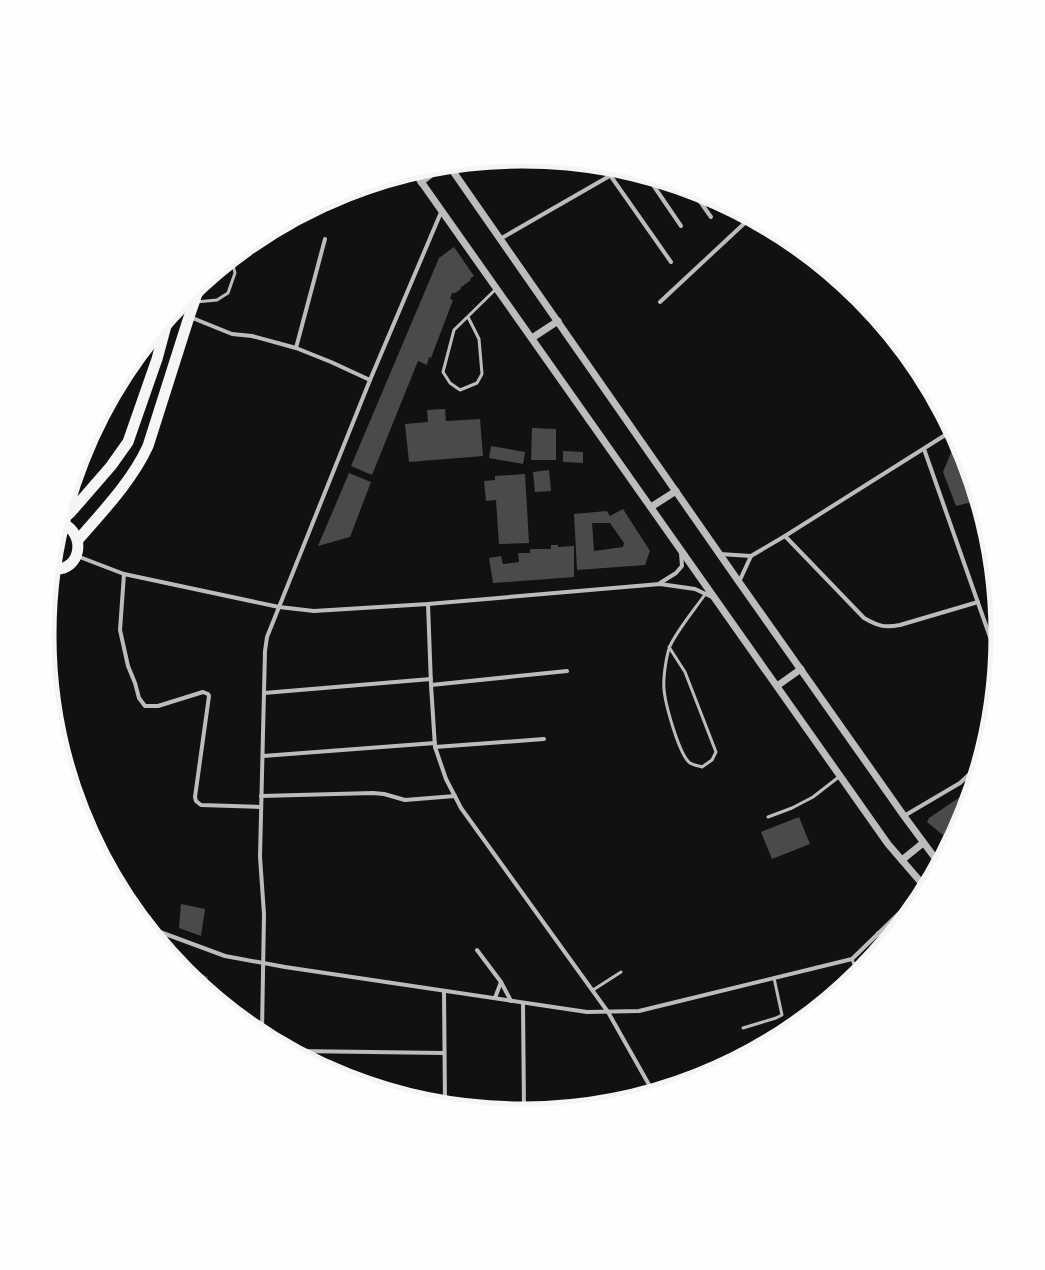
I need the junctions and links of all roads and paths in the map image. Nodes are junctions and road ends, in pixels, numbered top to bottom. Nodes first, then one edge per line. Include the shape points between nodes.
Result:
1 (454, 172) edge
2 (610, 175) joint
3 (429, 176) edge
4 (419, 178) edge
5 (422, 182) junction
6 (653, 185) edge
7 (700, 201) edge
8 (442, 210) junction
9 (711, 217) dead end
10 (745, 223) edge
11 (681, 226) dead end
12 (325, 239) dead end
13 (500, 239) junction
14 (671, 262) dead end
15 (233, 266) edge
16 (497, 288) junction
17 (194, 302) joint
18 (660, 302) dead end
19 (189, 317) junction
20 (468, 317) junction
21 (558, 321) junction
22 (164, 334) edge
23 (532, 338) junction
24 (296, 348) junction
25 (370, 380) junction
26 (946, 435) edge
27 (924, 449) junction
28 (676, 491) junction
29 (651, 507) junction
30 (70, 512) edge
31 (67, 526) edge
32 (785, 536) junction
33 (78, 540) junction
34 (681, 549) junction
35 (720, 554) junction
36 (76, 556) junction
37 (751, 556) junction
38 (59, 568) edge
39 (124, 574) junction
40 (739, 582) junction
41 (660, 584) junction
42 (706, 593) junction
43 (715, 599) junction
44 (978, 602) junction
45 (428, 604) junction
46 (279, 607) junction
47 (991, 639) edge
48 (669, 647) junction
49 (801, 669) junction
50 (568, 671) dead end
51 (431, 679) junction
52 (431, 685) junction
53 (777, 686) junction
54 (264, 693) junction
55 (544, 739) dead end
56 (435, 745) junction
57 (263, 756) junction
58 (970, 774) edge
59 (840, 776) junction
60 (261, 796) junction
61 (455, 796) junction
62 (261, 807) junction
63 (904, 816) junction
64 (768, 818) dead end
65 (923, 843) junction
66 (934, 857) edge
67 (902, 860) junction
68 (921, 881) edge
69 (898, 914) edge
70 (161, 932) edge
71 (878, 934) junction
72 (880, 938) edge
73 (477, 950) dead end
74 (852, 959) junction
75 (263, 963) junction
76 (854, 966) edge
77 (621, 972) dead end
78 (774, 978) junction
79 (501, 982) junction
80 (593, 990) junction
81 (444, 991) junction
82 (495, 998) junction
83 (511, 1001) junction
84 (524, 1003) junction
85 (608, 1012) junction
86 (262, 1025) edge
87 (743, 1028) dead end
88 (308, 1051) edge
89 (444, 1053) junction
90 (650, 1086) edge
91 (445, 1096) edge
92 (524, 1104) edge

1 - 13 street
2 - 13 street
2 - 14 street
3 - 5 street
4 - 5 street
5 - 8 street
6 - 11 street
7 - 9 street
8 - 16 street
8 - 25 street
10 - 18 street
12 - 24 street
13 - 21 street
15 - 17 lane via 235,273 228,293 217,300
16 - 20 lane
16 - 23 street
17 - 19 highway
19 - 24 street via 232,334 252,336
19 - 33 highway via 148,446 134,471
20 - 20 lane via 454,330 443,372 450,383 460,390 477,383 482,374 479,339
21 - 23 street
21 - 28 street
22 - 30 highway via 128,442 111,466
23 - 29 street
24 - 25 street
25 - 46 street
26 - 27 street
27 - 32 street
27 - 44 street
28 - 29 street
28 - 35 street
29 - 34 street
31 - 33 highway via 74,531
32 - 37 street
32 - 44 street via 864,618 877,625 900,625
33 - 36 highway
34 - 41 street via 682,566
34 - 43 street
35 - 37 street
35 - 40 street
36 - 38 highway via 65,567
36 - 39 street
37 - 40 street
39 - 46 street
39 - 62 street via 120,630 128,666 144,706 158,706 203,692 209,696 196,801 201,805
40 - 49 street
41 - 42 street
41 - 45 street
42 - 43 street
42 - 48 lane
43 - 53 street
44 - 47 street
45 - 46 street via 314,611
45 - 51 street
46 - 54 street via 267,636
48 - 48 lane via 685,672 716,752 712,760 702,766 690,763 682,752 666,707 663,688
49 - 53 street
49 - 63 street
50 - 52 street
51 - 52 street
51 - 54 street
52 - 56 street
53 - 59 street
54 - 57 street
55 - 56 street
56 - 57 street
56 - 61 street via 446,779
57 - 60 street
58 - 63 street via 960,783
59 - 64 lane via 813,797
59 - 67 street
60 - 61 street via 373,793 405,800
60 - 62 street
61 - 80 street via 461,808
62 - 75 street
63 - 65 street
65 - 66 street
65 - 67 street
67 - 68 street
69 - 71 street
70 - 75 street via 225,956
71 - 72 street
71 - 74 street
73 - 79 street
74 - 76 lane
74 - 78 street
75 - 81 street
75 - 86 street
77 - 80 lane
78 - 85 street via 639,1011
78 - 87 lane via 782,1014
79 - 82 street
79 - 83 street
80 - 85 street
81 - 82 street
81 - 89 street
82 - 83 street
83 - 84 street
84 - 85 street via 587,1012
84 - 92 street
85 - 90 street
88 - 89 street
89 - 91 street

